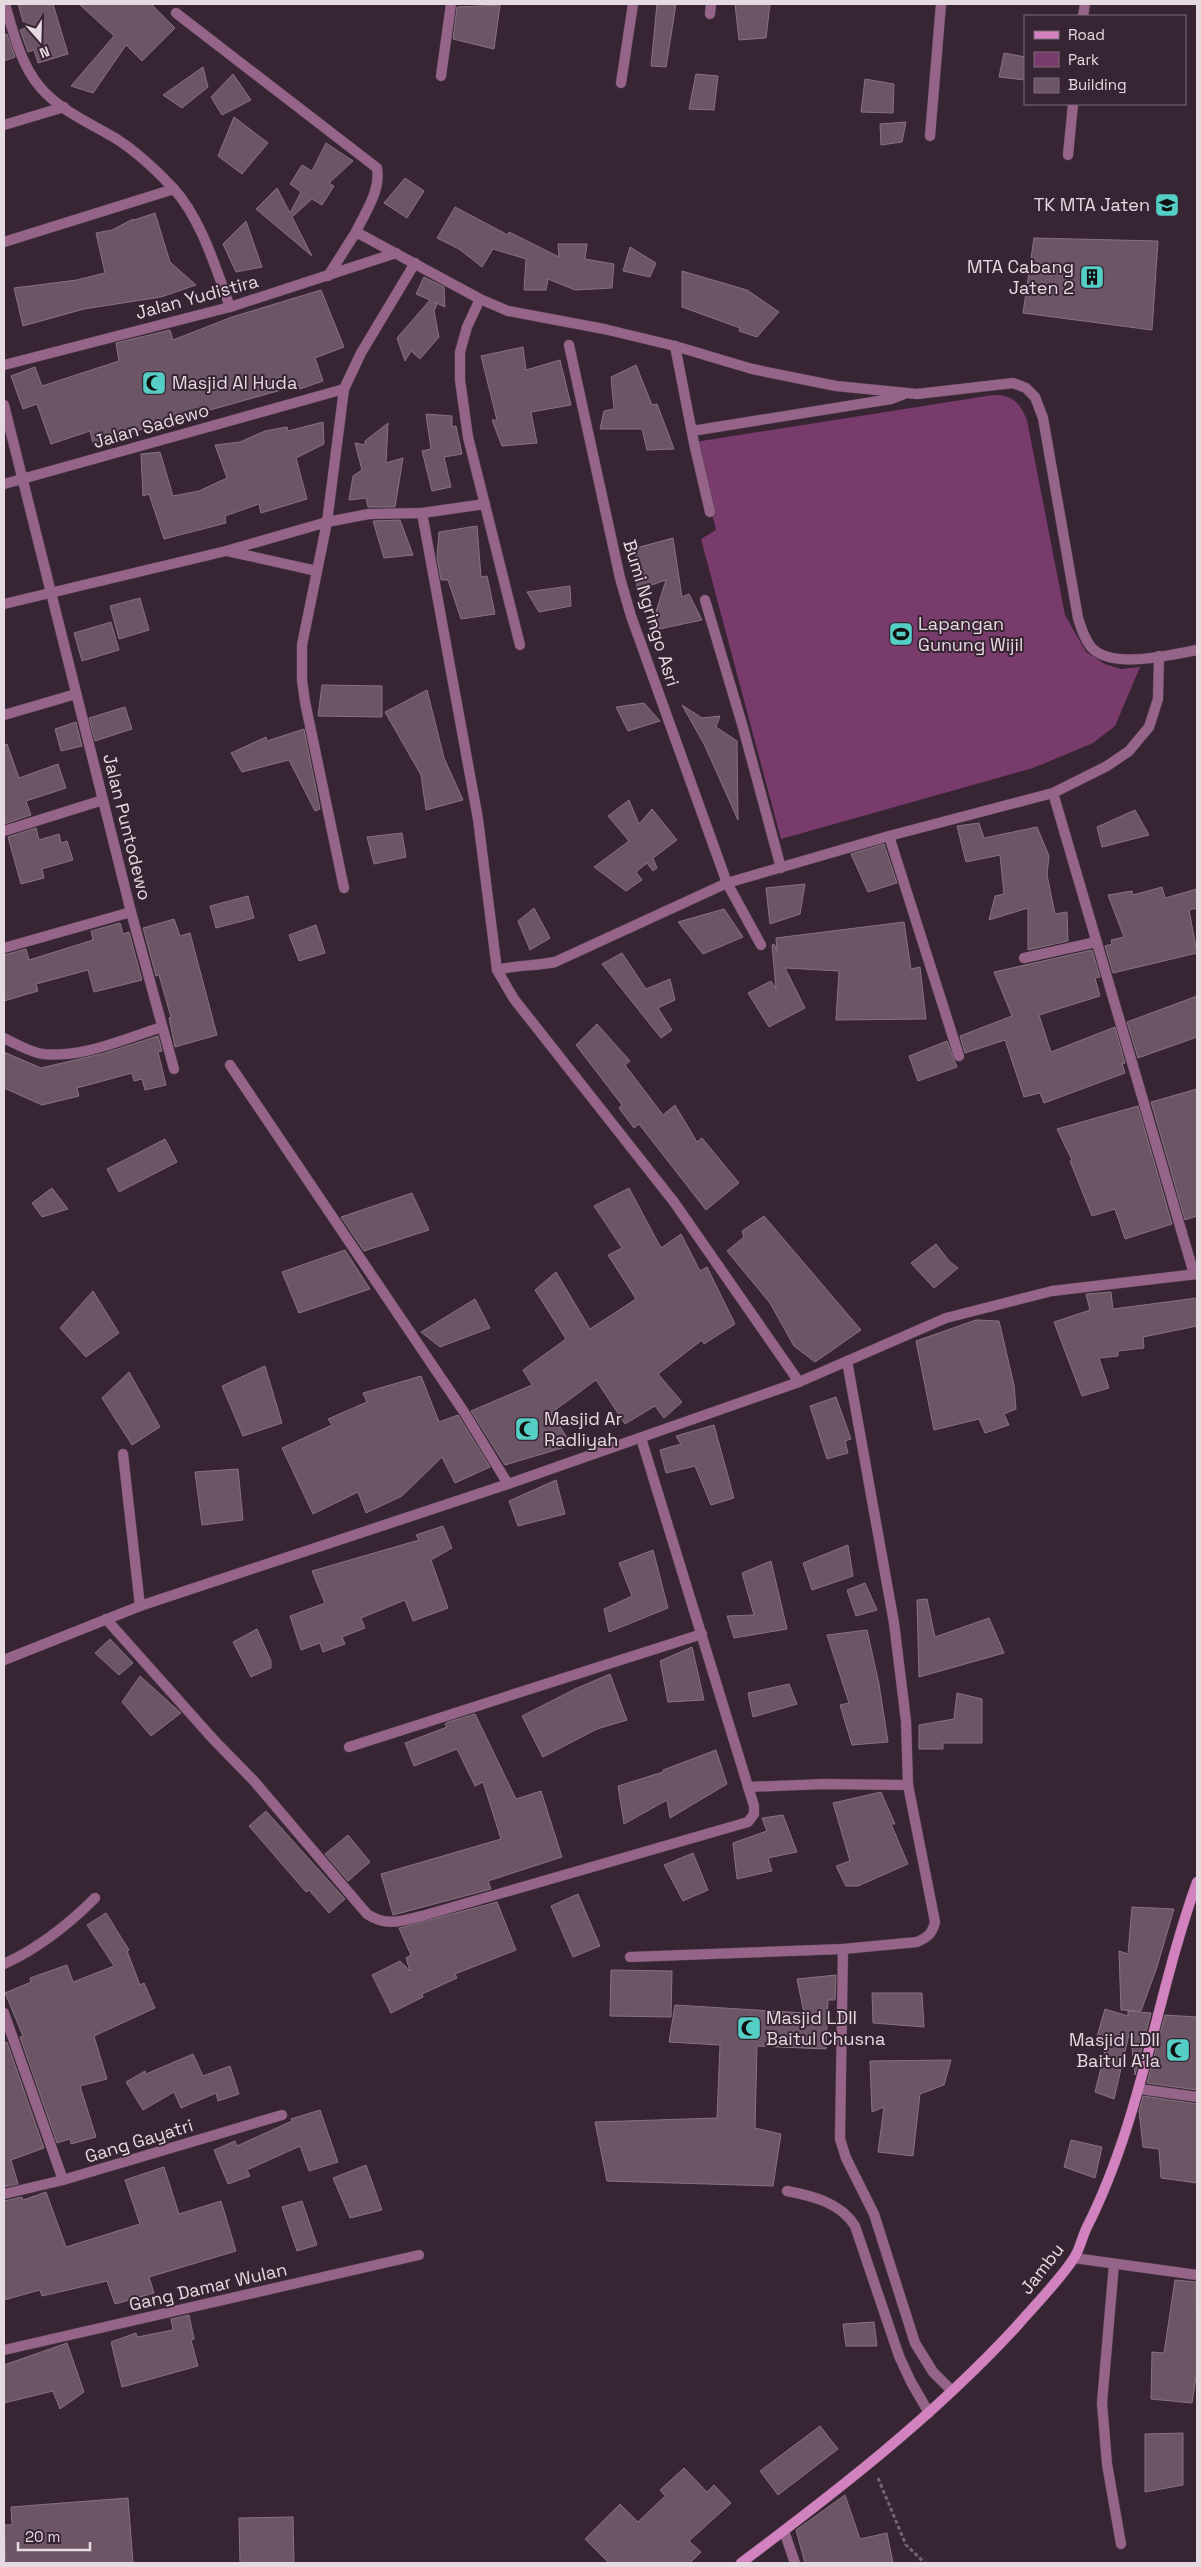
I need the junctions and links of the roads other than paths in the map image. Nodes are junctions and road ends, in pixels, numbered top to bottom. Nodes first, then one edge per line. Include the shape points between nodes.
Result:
1 (5, 4) edge
2 (450, 4) edge
3 (633, 4) edge
4 (941, 4) edge
5 (176, 13) dead end
6 (441, 76) dead end
7 (621, 83) dead end
8 (1074, 105) edge
9 (64, 107) junction
10 (4, 125) edge
11 (930, 136) dead end
12 (1068, 155) dead end
13 (174, 190) junction
14 (356, 232) junction
15 (4, 242) edge
16 (396, 253) junction
17 (415, 263) junction
18 (328, 276) junction
19 (480, 299) junction
20 (230, 307) junction
21 (570, 345) dead end
22 (675, 346) junction
23 (4, 365) edge
24 (344, 389) junction
25 (905, 393) junction
26 (4, 405) edge
27 (692, 431) junction
28 (23, 478) junction
29 (4, 484) edge
30 (485, 504) junction
31 (710, 512) dead end
32 (422, 513) junction
33 (327, 522) junction
34 (226, 551) junction
35 (317, 571) junction
36 (50, 592) junction
37 (705, 600) dead end
38 (4, 604) edge
39 (520, 645) dead end
40 (1197, 650) edge
41 (1159, 656) junction
42 (76, 694) junction
43 (4, 715) edge
44 (1053, 793) junction
45 (103, 800) junction
46 (4, 831) edge
47 (890, 836) junction
48 (781, 868) junction
49 (728, 883) junction
50 (344, 888) dead end
51 (131, 912) junction
52 (1096, 942) junction
53 (761, 944) dead end
54 (4, 948) edge
55 (1024, 958) dead end
56 (497, 970) junction
57 (162, 1027) junction
58 (4, 1038) edge
59 (958, 1056) dead end
60 (230, 1064) dead end
61 (174, 1069) dead end
62 (1196, 1274) edge
63 (847, 1361) junction
64 (799, 1382) junction
65 (641, 1438) junction
66 (123, 1454) dead end
67 (508, 1484) junction
68 (140, 1606) junction
69 (106, 1619) junction
70 (702, 1634) junction
71 (4, 1660) edge
72 (349, 1747) dead end
73 (908, 1785) junction
74 (748, 1787) junction
75 (1197, 1882) edge
76 (95, 1898) dead end
77 (843, 1949) junction
78 (630, 1957) dead end
79 (4, 1964) edge
80 (4, 2013) edge
81 (1140, 2089) junction
82 (1197, 2097) edge
83 (282, 2115) dead end
84 (63, 2180) junction
85 (788, 2191) dead end
86 (4, 2194) edge
87 (419, 2255) dead end
88 (1074, 2258) junction
89 (1114, 2264) junction
90 (1197, 2275) edge
91 (4, 2350) edge
92 (952, 2391) junction
93 (929, 2413) junction
94 (784, 2531) junction
95 (1121, 2544) dead end
96 (741, 2563) edge
97 (796, 2563) edge

1 - 9 street via 15,40 40,87
2 - 6 street
3 - 7 street
4 - 11 street
5 - 14 street via 377,168 379,180 376,191
8 - 12 street
9 - 10 street
9 - 13 street via 117,140
13 - 15 street
13 - 20 street via 203,238
14 - 16 street
14 - 18 street
16 - 17 street
16 - 18 street, Jalan Yudistira
17 - 19 street
17 - 24 street
18 - 20 street, Jalan Yudistira
19 - 22 street via 508,311
19 - 30 street via 460,352 460,380 468,437
20 - 23 street, Jalan Yudistira
21 - 49 street, Bumi Ngringo Asri via 620,578
22 - 25 street via 752,369 836,386
22 - 27 street
24 - 28 street, Jalan Sadewo
24 - 33 street
25 - 27 street via 891,399
25 - 41 street via 1013,383 1026,388 1035,397 1043,418 1084,637 1092,648 1109,657 1126,660
26 - 28 street, Jalan Puntodewo
27 - 31 street
28 - 29 street, Jalan Sadewo
28 - 36 street, Jalan Puntodewo
30 - 32 street
30 - 39 street
32 - 33 street via 369,514
32 - 56 street via 478,819
33 - 34 street
33 - 35 street
34 - 35 street
34 - 36 street
35 - 50 street via 302,644 302,680
36 - 38 street
36 - 42 street, Jalan Puntodewo
37 - 48 street
40 - 41 street
41 - 44 street via 1158,700 1149,727 1129,751
42 - 43 street
42 - 45 street, Jalan Puntodewo
44 - 47 street
44 - 52 street
45 - 46 street
45 - 51 street, Jalan Puntodewo
47 - 48 street
47 - 59 street
48 - 49 street
49 - 53 street, Bumi Ngringo Asri
49 - 56 street via 555,962
51 - 54 street
51 - 57 street, Jalan Puntodewo
52 - 55 street
52 - 62 street
56 - 64 street via 514,999 674,1202
57 - 58 street via 84,1052 64,1054 42,1054
57 - 61 street, Jalan Puntodewo
60 - 67 street via 464,1412
62 - 63 street via 1052,1291 993,1305 946,1318
63 - 64 street
63 - 73 street via 894,1623 906,1721
64 - 65 street
65 - 67 street
65 - 70 street
66 - 68 street
67 - 68 street
68 - 69 street
69 - 71 street
69 - 74 street via 254,1781 367,1914 380,1922 422,1916 748,1822 754,1814
70 - 72 street
70 - 74 street
73 - 74 street
73 - 77 street via 935,1922 933,1932 917,1942
75 - 81 street, Jambu via 1172,1963
76 - 79 street via 65,1928
77 - 78 street
77 - 92 street via 840,2139 874,2214 915,2343 933,2372
80 - 84 street
81 - 82 street
81 - 88 street, Jambu via 1112,2175
83 - 84 street, Gang Gayatri
84 - 86 street, Gang Gayatri
85 - 93 street via 813,2196 848,2214 856,2226 899,2356
87 - 91 street, Gang Damar Wulan
88 - 89 street
88 - 92 street, Jambu via 1000,2344
89 - 90 street
89 - 95 street via 1102,2403 1107,2464
92 - 93 street, Jambu
93 - 94 street, Jambu
94 - 96 street, Jambu
94 - 97 street

